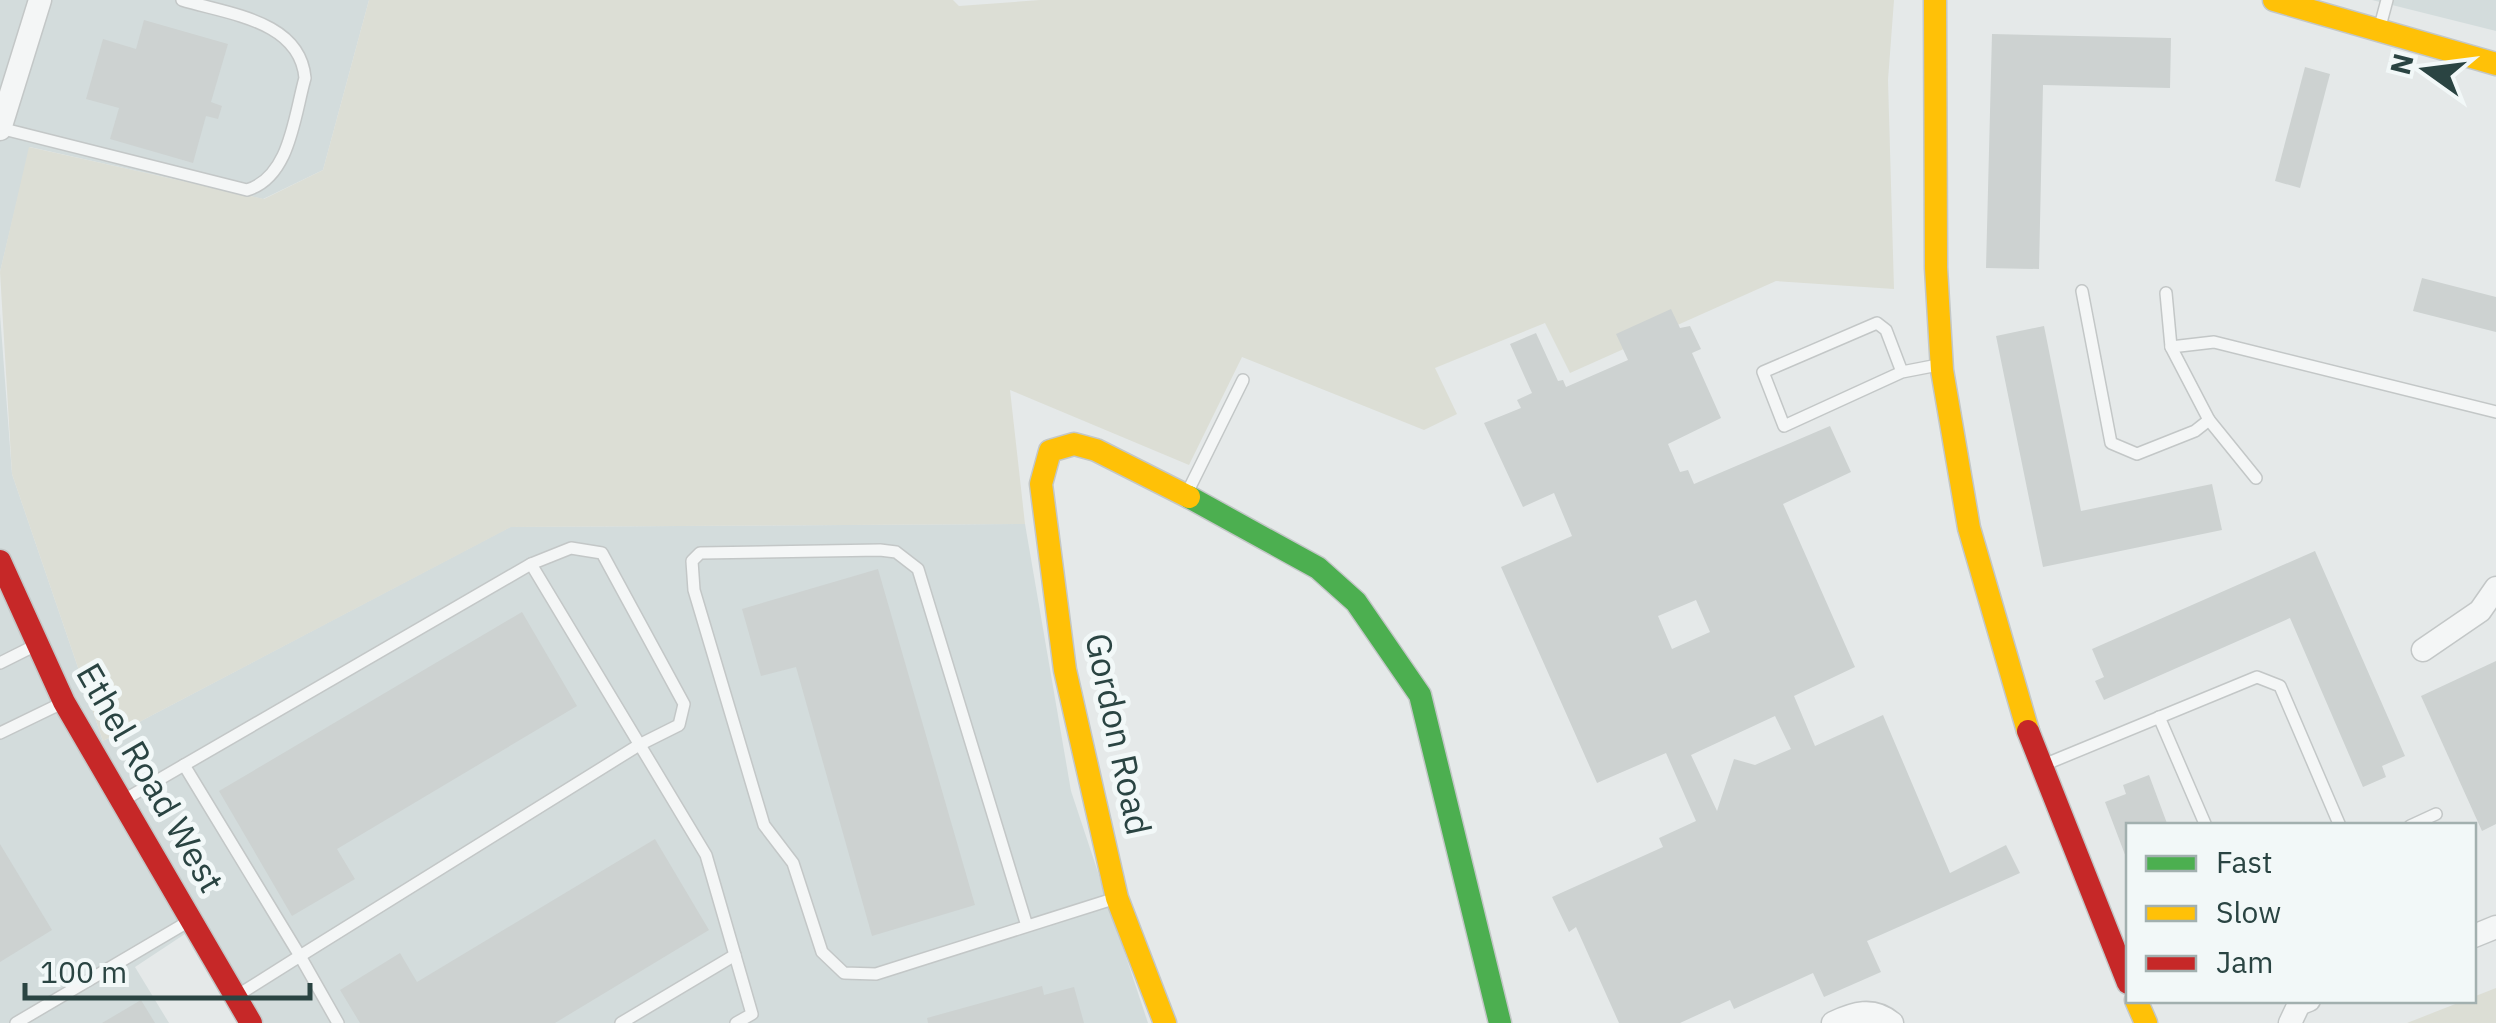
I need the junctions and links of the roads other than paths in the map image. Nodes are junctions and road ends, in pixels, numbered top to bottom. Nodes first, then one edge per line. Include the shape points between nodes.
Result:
1 (40, 0) edge
2 (182, 0) edge
3 (1935, 0) edge
4 (2274, 0) edge
5 (2388, 0) edge
6 (2379, 30) junction
7 (2496, 64) edge
8 (0, 128) edge
9 (2082, 291) dead end
10 (2166, 293) dead end
11 (2171, 347) junction
12 (1942, 364) junction
13 (1902, 372) junction
14 (1243, 380) dead end
15 (2496, 412) edge
16 (2209, 420) junction
17 (2256, 478) dead end
18 (1186, 495) junction
19 (0, 561) edge
20 (531, 564) junction
21 (2496, 588) edge
22 (36, 645) junction
23 (2423, 650) dead end
24 (0, 663) edge
25 (64, 702) junction
26 (2159, 717) junction
27 (0, 733) edge
28 (639, 744) junction
29 (184, 765) junction
30 (2040, 766) junction
31 (122, 801) junction
32 (2436, 814) dead end
33 (2205, 823) edge
34 (2339, 823) edge
35 (2416, 823) edge
36 (1117, 898) junction
37 (191, 920) junction
38 (1027, 926) junction
39 (735, 955) junction
40 (300, 956) junction
41 (2126, 978) edge
42 (236, 997) junction
43 (1493, 1020) edge
44 (16, 1023) edge
45 (250, 1023) edge
46 (338, 1023) edge
47 (621, 1023) edge
48 (736, 1023) edge
49 (1165, 1023) edge
50 (1833, 1023) edge
51 (1892, 1023) edge

1 - 8 street
2 - 8 lane via 277,30 304,63 280,165 264,185 248,190
3 - 12 street
4 - 6 street
5 - 6 lane
6 - 7 street
9 - 16 lane via 2112,443 2137,454
10 - 11 lane
11 - 15 lane via 2214,342
11 - 16 lane
12 - 13 lane
12 - 30 street via 1971,538
13 - 13 lane via 1784,426 1763,372 1877,323
14 - 18 lane
16 - 17 lane
18 - 36 street, Gordon Road via 1074,444 1050,451 1040,484 1065,670
18 - 43 street via 1318,568 1356,602 1420,696
19 - 22 street, Ethel Road West
20 - 28 lane
20 - 28 lane via 571,548 602,553 684,704 679,726
20 - 29 lane
21 - 23 street via 2480,612
22 - 24 lane
22 - 25 street, Ethel Road West
25 - 27 lane
25 - 31 street, Ethel Road West
26 - 30 lane
26 - 33 lane
26 - 34 lane via 2257,676 2280,686
28 - 39 lane via 706,855
28 - 40 lane
29 - 31 lane
29 - 40 lane
30 - 41 street
31 - 37 street, Ethel Road West
32 - 35 lane
36 - 38 lane
36 - 49 street, Gordon Road
37 - 42 street, Ethel Road West
37 - 44 lane
38 - 38 lane via 876,974 833,967 812,928 793,863 764,825 694,590 692,560 700,553 880,550 896,552 918,568
39 - 47 lane
39 - 48 lane via 752,1014
40 - 42 lane
40 - 46 lane
42 - 45 street, Ethel Road West
50 - 51 street via 1856,1012

